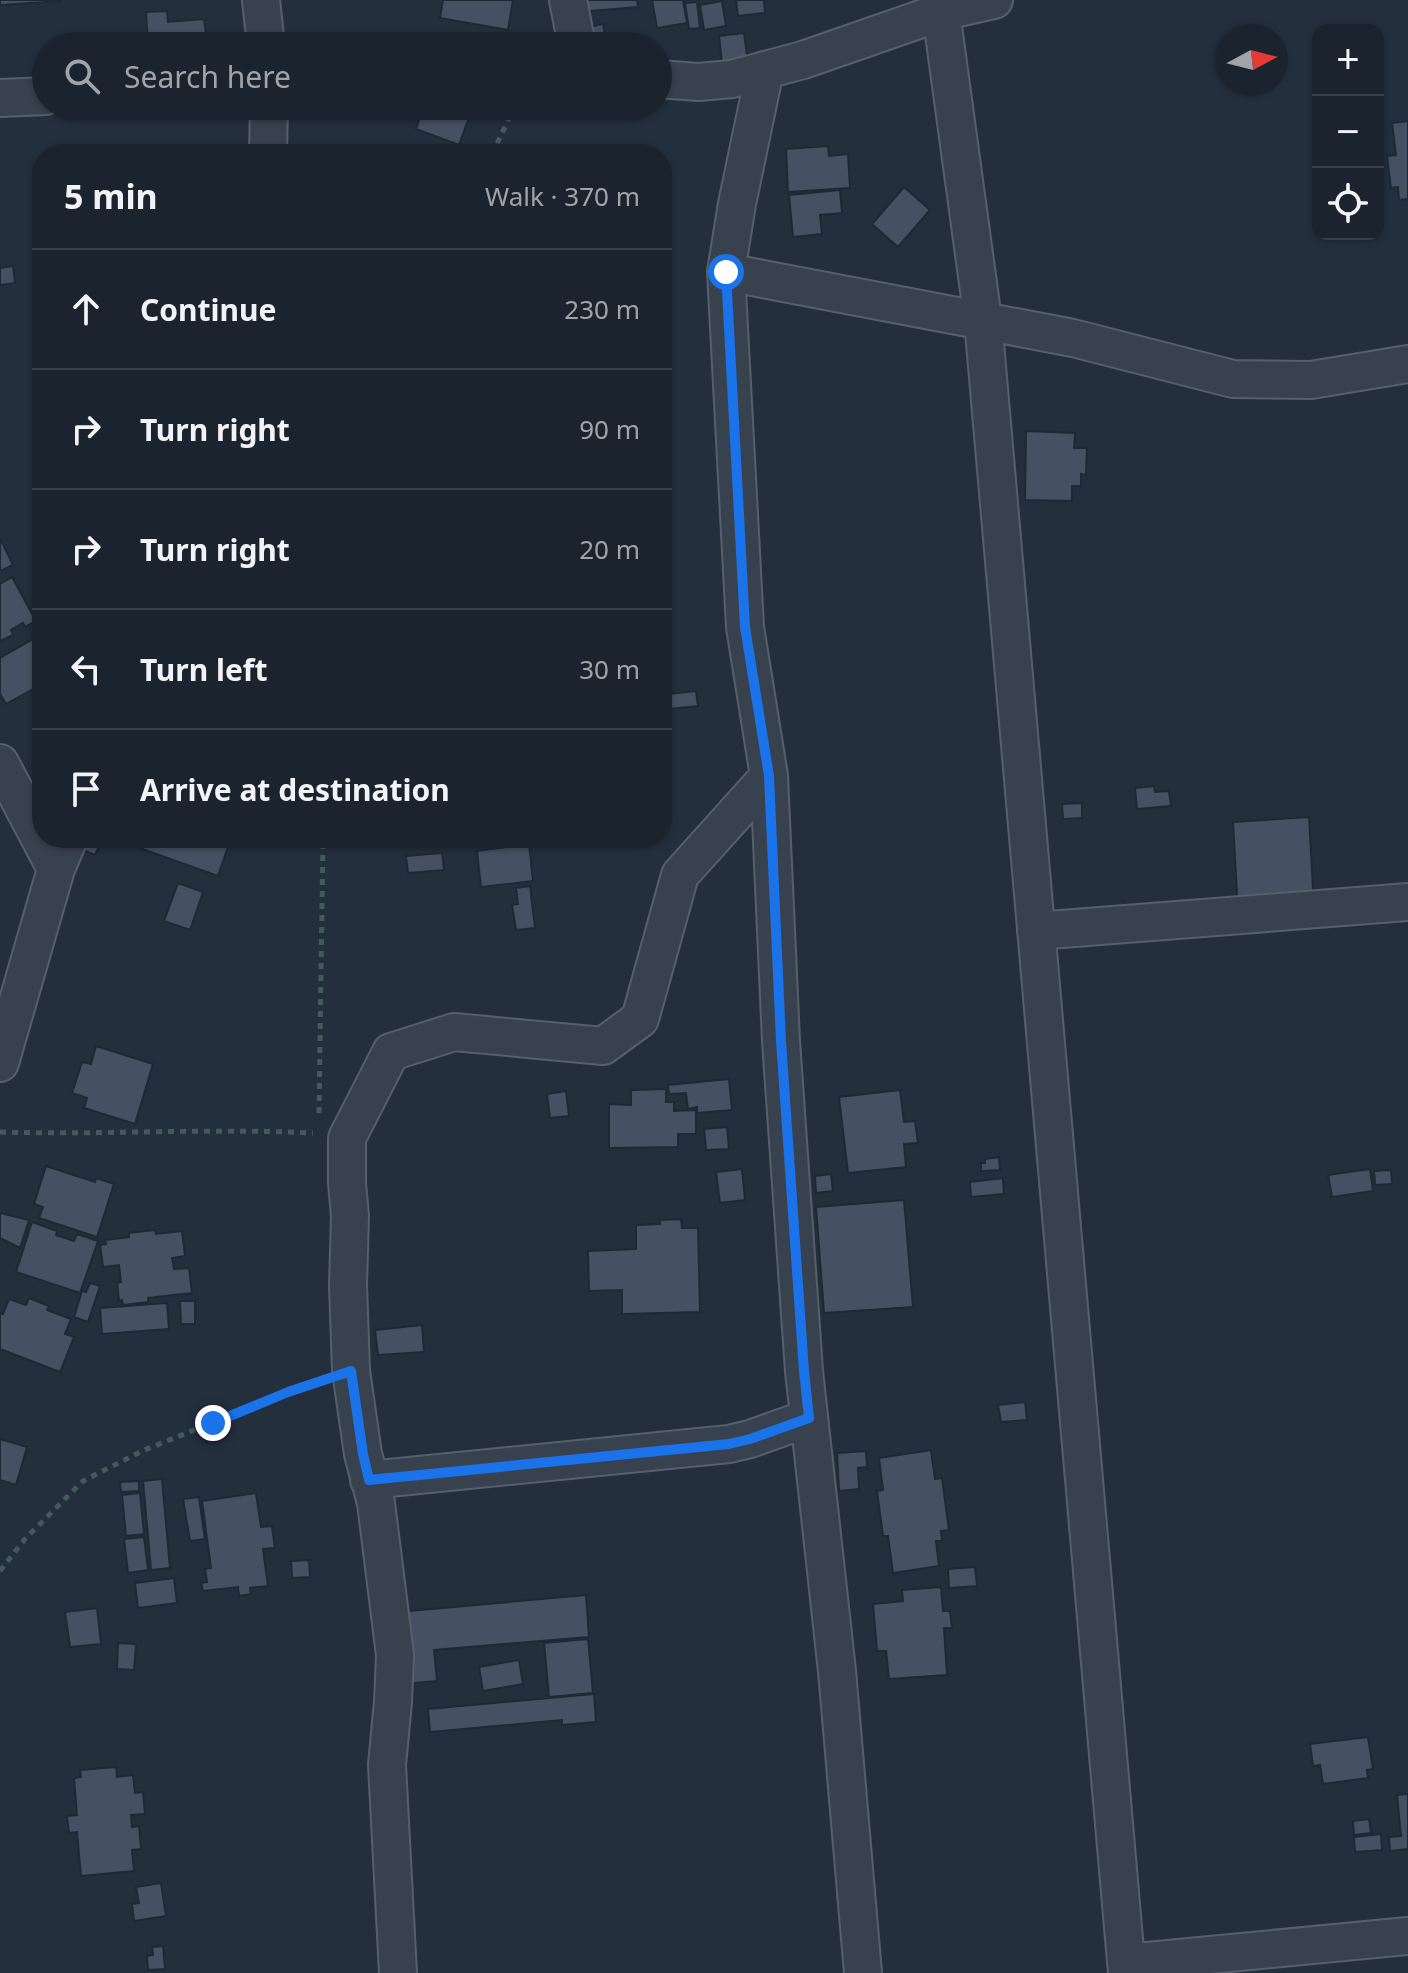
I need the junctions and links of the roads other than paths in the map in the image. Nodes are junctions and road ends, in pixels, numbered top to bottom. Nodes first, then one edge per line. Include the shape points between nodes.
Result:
1 (261, 0) edge
2 (568, 0) edge
3 (994, 0) edge
4 (941, 12) junction
5 (264, 32) edge
6 (574, 32) edge
7 (765, 70) junction
8 (672, 80) edge
9 (32, 97) edge
10 (0, 98) edge
11 (269, 120) edge
12 (268, 144) edge
13 (726, 272) junction
14 (983, 320) junction
15 (1408, 364) edge
16 (0, 763) edge
17 (769, 776) junction
18 (32, 810) edge
19 (62, 854) edge
20 (1408, 902) edge
21 (1036, 931) junction
22 (0, 1063) edge
23 (809, 1418) junction
24 (369, 1480) junction
25 (1408, 1936) edge
26 (1126, 1968) edge
27 (398, 1973) edge
28 (863, 1973) edge

1 - 5 street
2 - 6 street
3 - 4 street
4 - 7 street
4 - 14 street
7 - 8 street via 732,79
7 - 13 street
9 - 10 street
11 - 12 street
13 - 14 street
13 - 17 street via 745,627
14 - 15 street via 1233,379 1311,380
14 - 21 street
16 - 18 street
17 - 23 street via 781,1041
17 - 24 street via 680,875 640,1019 603,1046 454,1032 391,1052 347,1138 351,1371
19 - 22 street
20 - 21 street
21 - 26 street
23 - 24 street via 729,1444
23 - 28 street
24 - 27 street via 395,1655 387,1765
25 - 26 street

